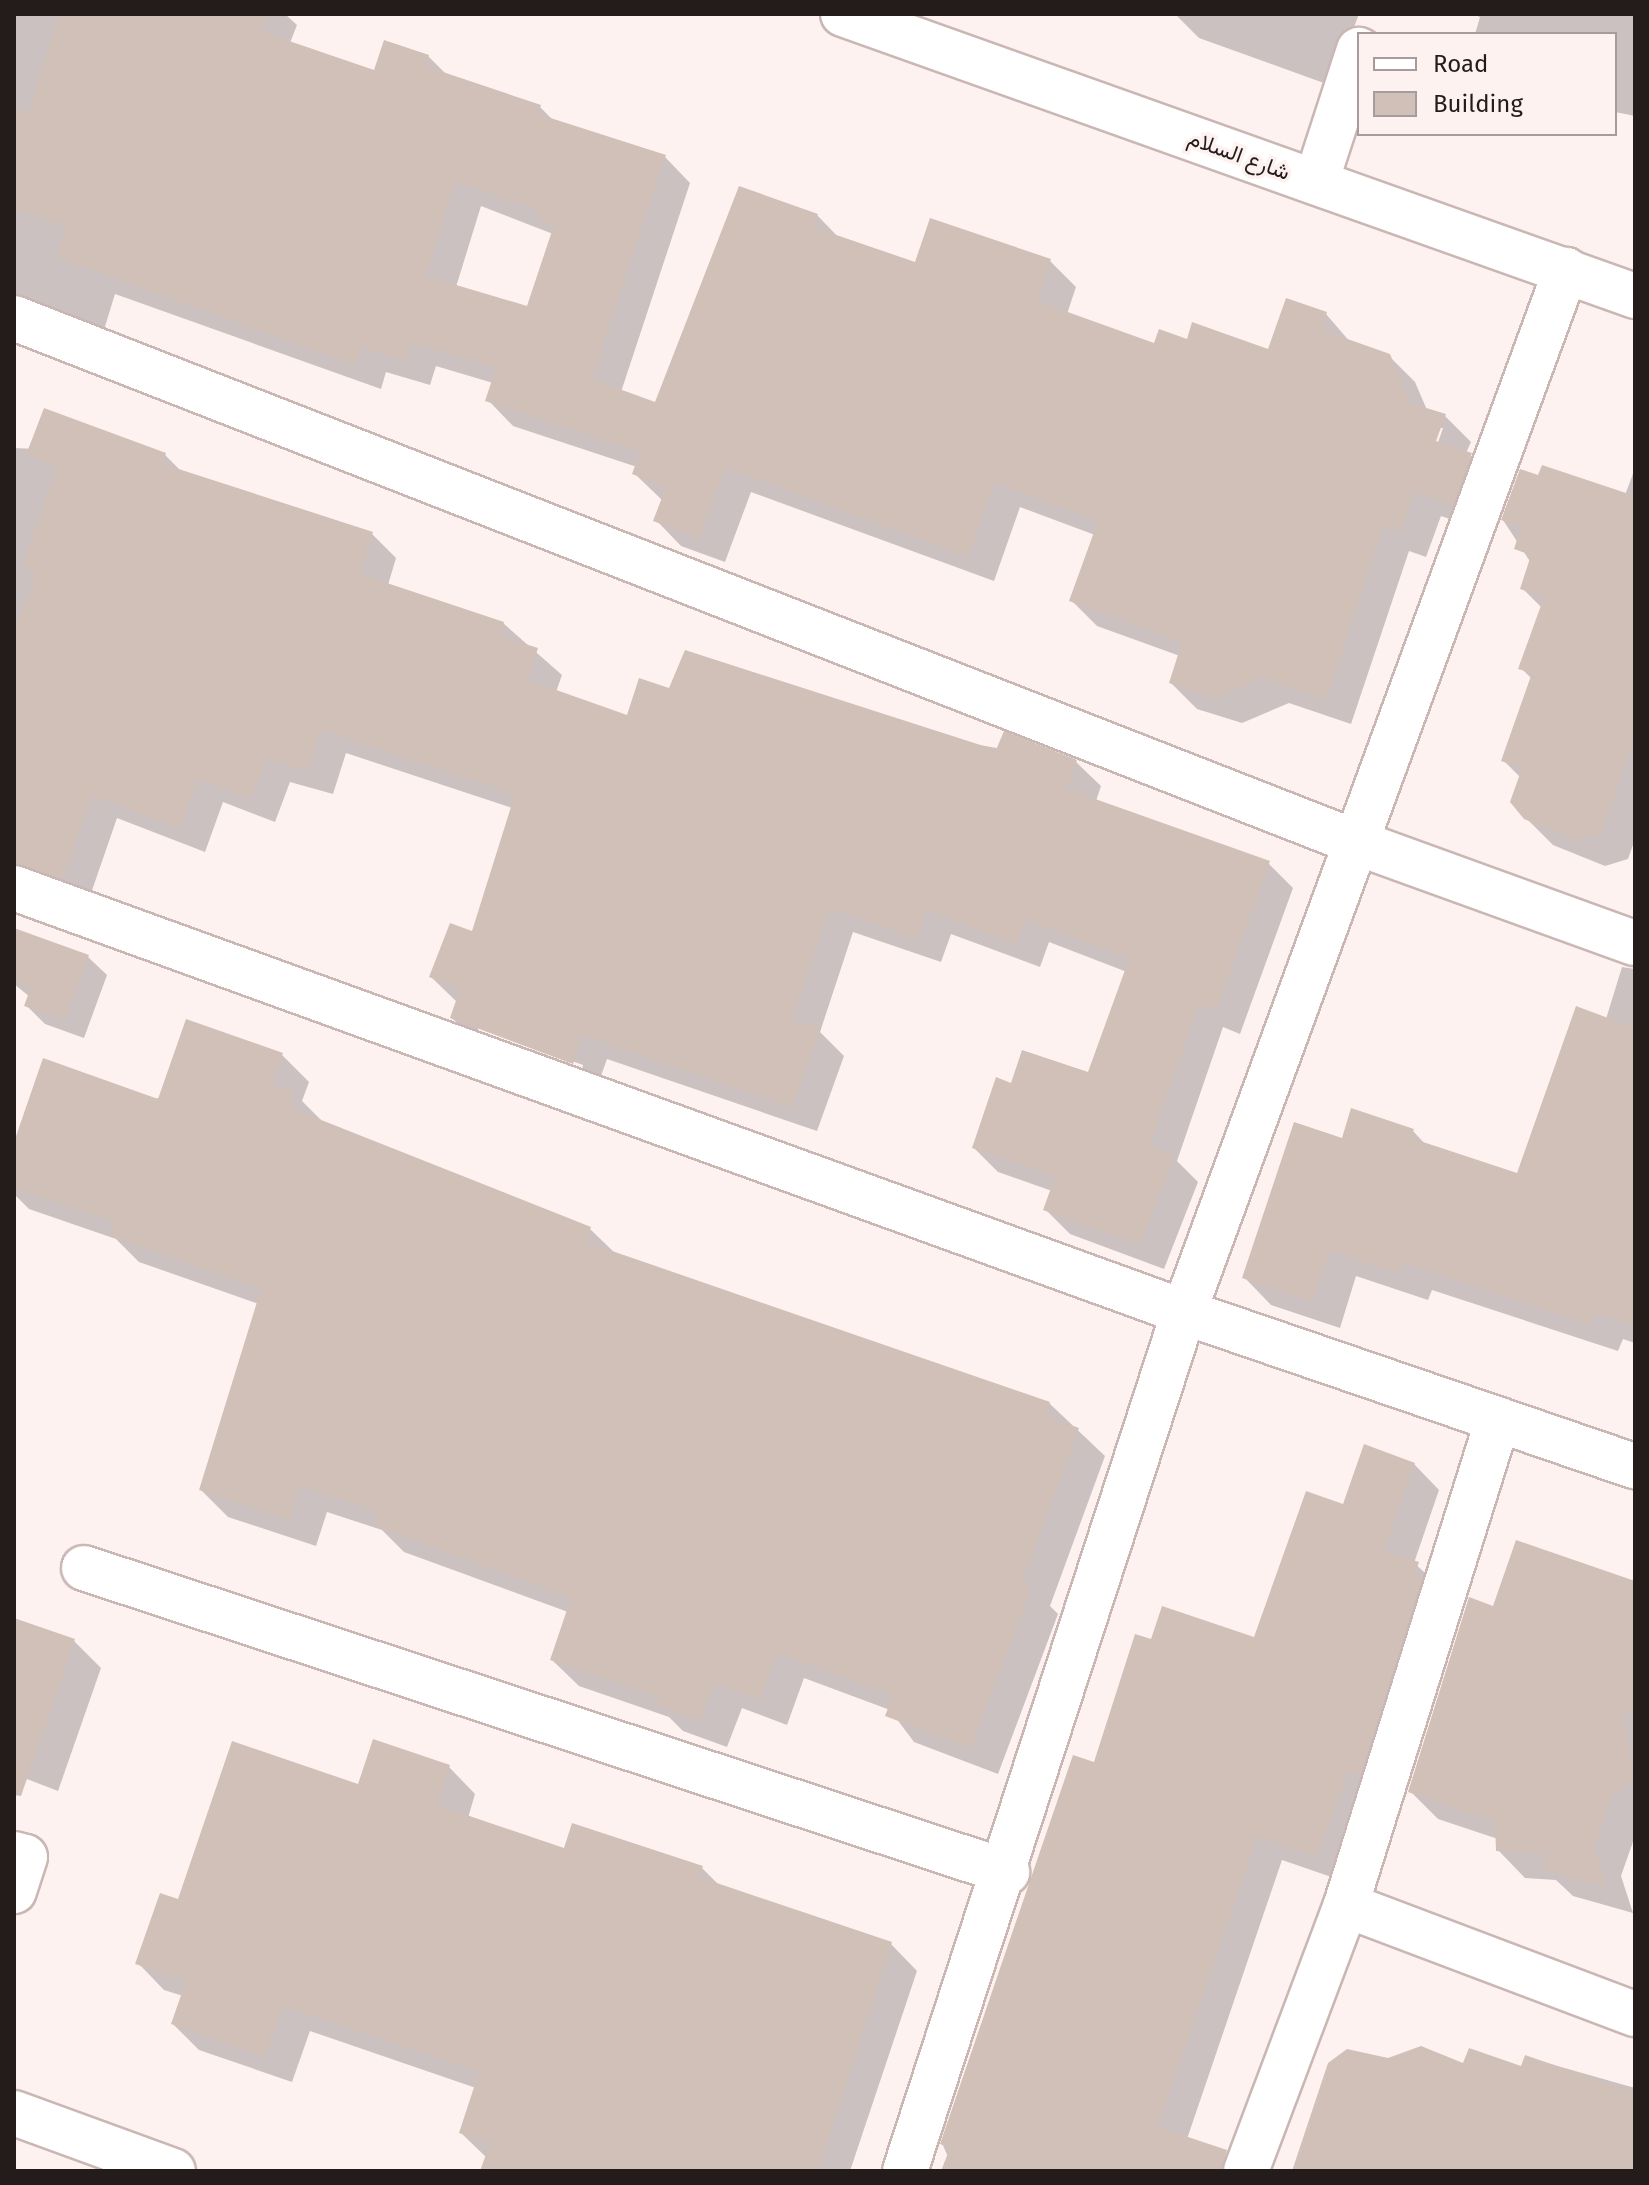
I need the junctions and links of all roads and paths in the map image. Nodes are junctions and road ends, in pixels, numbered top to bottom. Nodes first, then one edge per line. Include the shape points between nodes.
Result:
1 (843, 14) edge
2 (1357, 56) edge
3 (1316, 182) junction
4 (1566, 270) junction
5 (1635, 296) edge
6 (14, 318) edge
7 (1358, 843) junction
8 (14, 888) edge
9 (1635, 943) edge
10 (1184, 1312) junction
11 (1498, 1419) junction
12 (1635, 1466) edge
13 (84, 1568) dead end
14 (14, 1854) edge
15 (1007, 1872) junction
16 (14, 1891) edge
17 (1346, 1905) junction
18 (1635, 2014) edge
19 (14, 2113) edge
20 (173, 2171) edge
21 (905, 2171) edge
22 (1246, 2171) edge

1 - 3 street, شارع السلام
2 - 3 street
3 - 4 street, شارع السلام
4 - 5 street, شارع السلام
4 - 7 street
6 - 7 street
7 - 9 street
7 - 10 street
8 - 10 street
10 - 11 street
10 - 15 street
11 - 12 street
11 - 17 street
13 - 15 street
14 - 16 street via 25,1857
15 - 21 street
17 - 18 street
17 - 22 street
19 - 20 street

